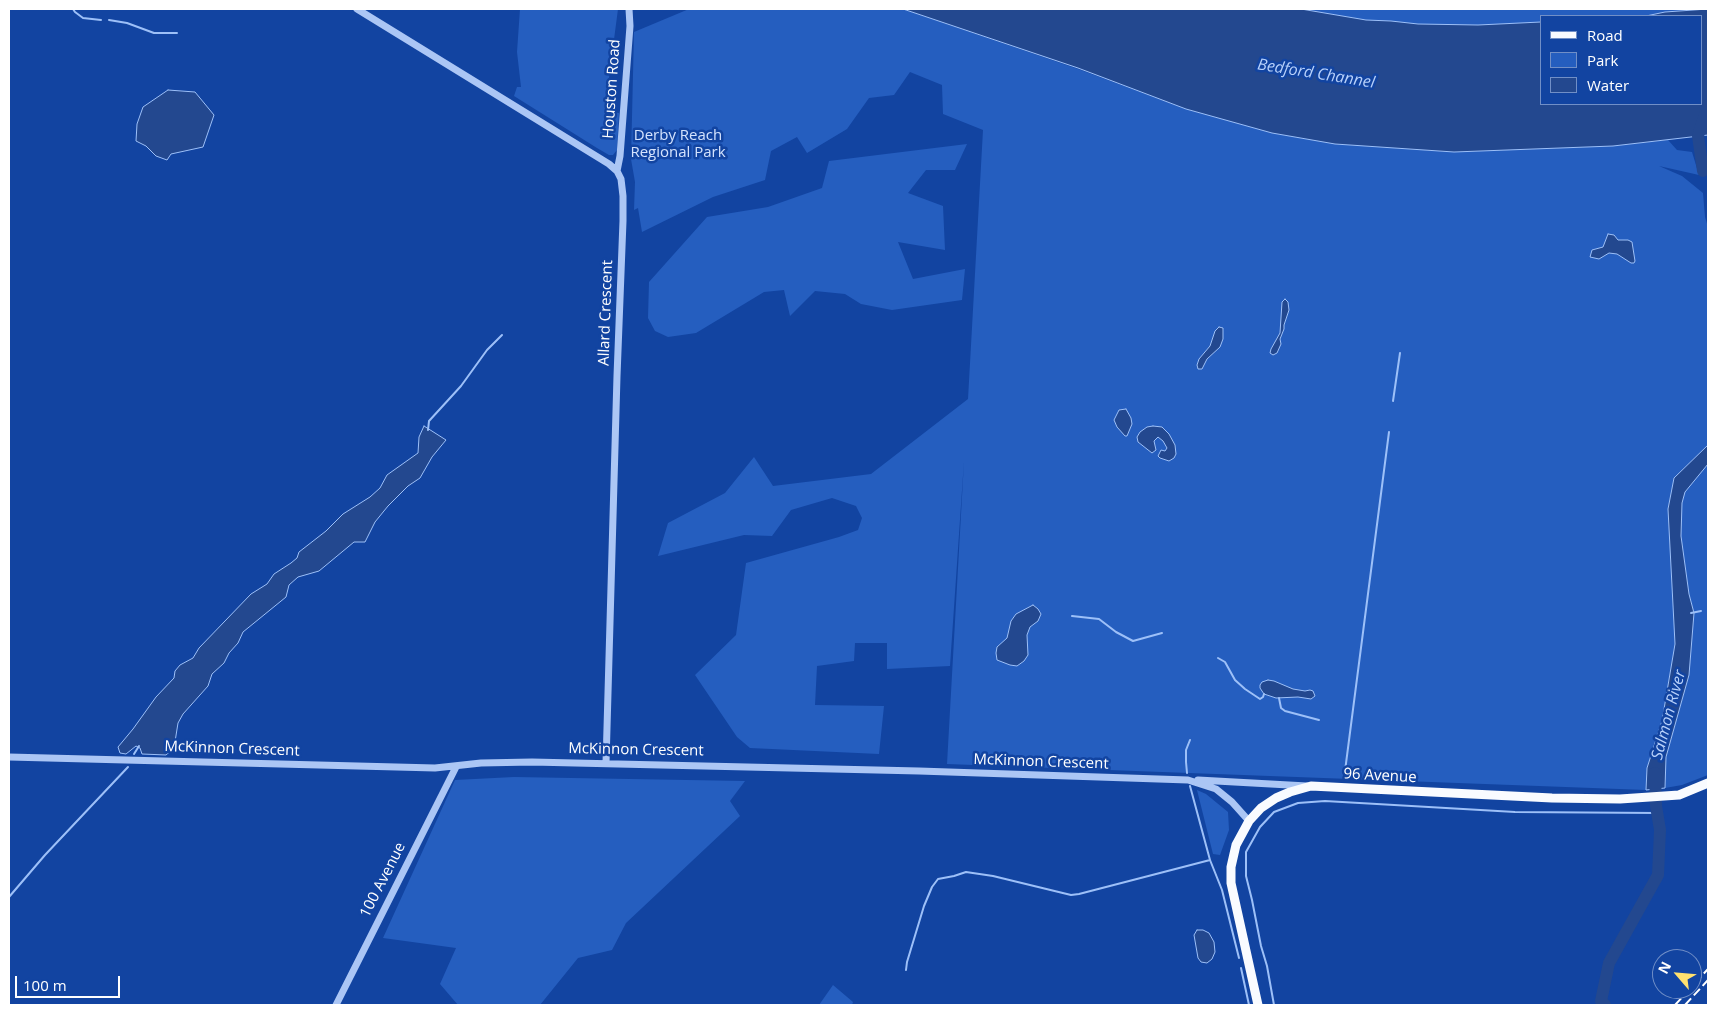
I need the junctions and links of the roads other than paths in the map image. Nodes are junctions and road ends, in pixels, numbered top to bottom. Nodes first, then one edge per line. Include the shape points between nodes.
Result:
1 (357, 9) edge
2 (629, 9) edge
3 (617, 171) junction
4 (9, 757) edge
5 (606, 763) junction
6 (456, 766) junction
7 (1193, 780) junction
8 (1708, 783) edge
9 (1311, 786) junction
10 (1249, 821) junction
11 (336, 1005) edge
12 (1258, 1005) edge

1 - 3 street
2 - 3 street, Houston Road
3 - 5 street, Allard Crescent via 621,179 623,221
4 - 6 street, McKinnon Crescent via 360,767
5 - 6 street, McKinnon Crescent
5 - 7 street, McKinnon Crescent
6 - 11 street, 100 Avenue
7 - 9 street
7 - 10 street, McKinnon Crescent via 1216,789
8 - 9 main road, 96 Avenue via 1672,796 1628,799
9 - 10 main road, 96 Avenue via 1276,798
10 - 12 main road, 96 Avenue via 1236,845 1231,875

